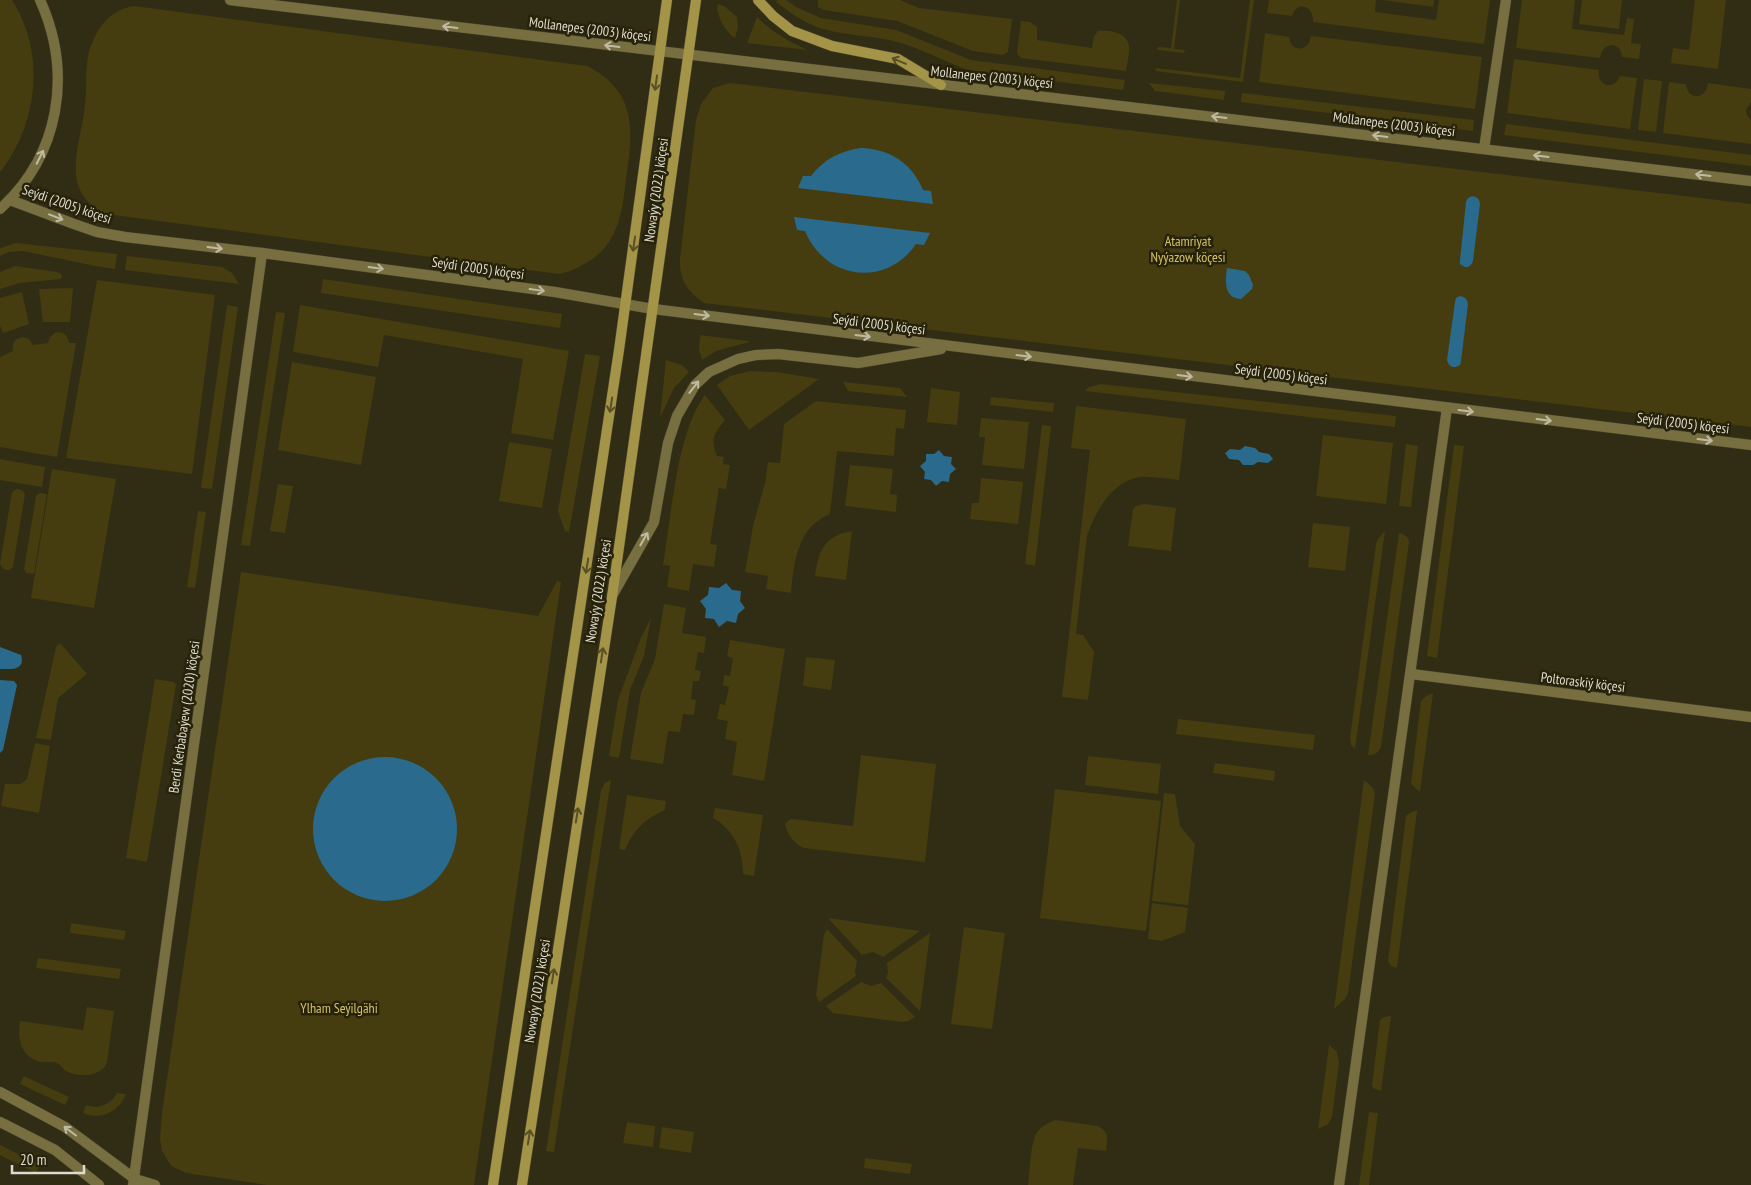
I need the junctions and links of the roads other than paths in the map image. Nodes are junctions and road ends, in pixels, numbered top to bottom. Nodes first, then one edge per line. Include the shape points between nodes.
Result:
1 (40, 0) edge
2 (230, 0) edge
3 (667, 0) edge
4 (696, 0) edge
5 (758, 0) edge
6 (1506, 0) edge
7 (660, 51) junction
8 (688, 54) junction
9 (941, 85) junction
10 (1484, 148) junction
11 (1751, 181) edge
12 (10, 200) junction
13 (0, 209) edge
14 (262, 253) junction
15 (626, 305) junction
16 (653, 309) junction
17 (951, 347) junction
18 (1448, 408) junction
19 (1751, 445) edge
20 (612, 597) junction
21 (1411, 674) junction
22 (1751, 717) edge
23 (0, 1092) edge
24 (0, 1122) edge
25 (134, 1182) edge
26 (99, 1185) edge
27 (155, 1185) edge
28 (494, 1185) edge
29 (522, 1185) edge
30 (1339, 1185) edge

12 -> 1 street via 42,153 52,128 57,100 56,44
7 -> 2 street, Mollanepes (2003) köçesi
3 - 7 main road, Nowaýy (2022) köçesi
4 - 8 main road, Nowaýy (2022) köçesi
9 -> 5 main road via 898,59 832,46 792,31
6 - 10 street
7 - 8 street, Mollanepes (2003) köçesi
7 -> 15 main road, Nowaýy (2022) köçesi
8 - 9 street, Mollanepes (2003) köçesi
8 - 16 main road, Nowaýy (2022) köçesi
10 -> 9 street, Mollanepes (2003) köçesi
11 -> 10 street, Mollanepes (2003) köçesi
12 - 13 street
12 -> 14 street, Seýdi (2005) köçesi via 97,232
14 -> 15 street, Seýdi (2005) köçesi via 582,296
14 - 25 street, Berdi Kerbabaýew (2020) köçesi
15 - 16 street, Seýdi (2005) köçesi
15 -> 28 main road, Nowaýy (2022) köçesi
16 -> 17 street, Seýdi (2005) köçesi
16 - 20 main road, Nowaýy (2022) köçesi
17 -> 18 street, Seýdi (2005) köçesi
20 -> 17 street via 654,522 668,443 677,416 695,385 709,372 756,355 778,354 858,362
18 -> 19 street, Seýdi (2005) köçesi
18 - 21 street
29 -> 20 main road, Nowaýy (2022) köçesi
21 - 22 street, Poltoraskiý köçesi
21 - 30 street
25 -> 23 street via 65,1127
24 - 26 street via 55,1150
25 - 27 street

